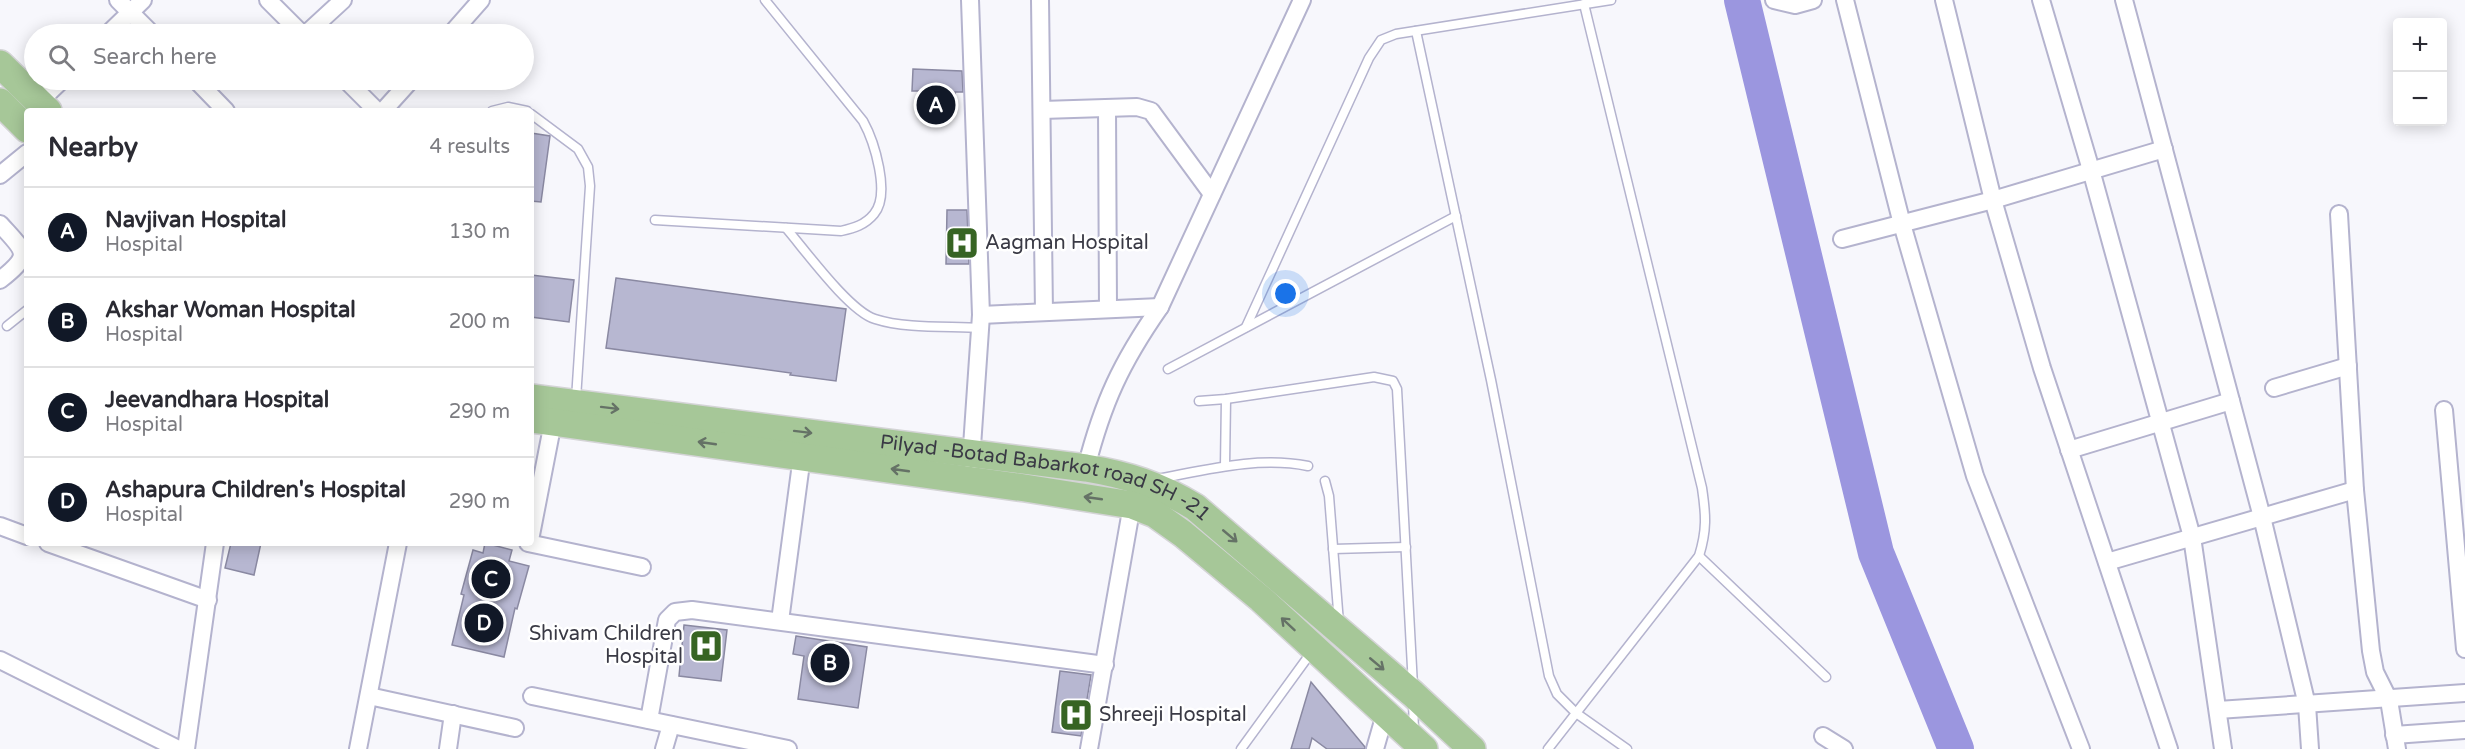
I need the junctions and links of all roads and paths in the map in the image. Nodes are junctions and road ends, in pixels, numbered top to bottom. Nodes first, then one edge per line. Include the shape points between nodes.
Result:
1 (118, 0) edge
2 (143, 0) edge
3 (268, 0) edge
4 (343, 0) edge
5 (481, 0) edge
6 (765, 0) edge
7 (970, 0) edge
8 (1041, 0) edge
9 (1302, 0) edge
10 (1611, 0) edge
11 (1774, 0) edge
12 (1813, 0) edge
13 (1845, 0) edge
14 (1944, 0) edge
15 (2041, 0) edge
16 (2124, 0) edge
17 (1584, 4) junction
18 (130, 12) junction
19 (118, 24) edge
20 (142, 24) edge
21 (293, 24) edge
22 (315, 24) edge
23 (460, 24) edge
24 (1416, 31) junction
25 (0, 64) edge
26 (24, 87) edge
27 (27, 90) edge
28 (55, 90) edge
29 (206, 90) edge
30 (356, 90) edge
31 (402, 90) edge
32 (0, 102) edge
33 (44, 107) edge
34 (223, 108) edge
35 (374, 108) edge
36 (386, 108) edge
37 (1107, 108) junction
38 (1042, 110) junction
39 (534, 116) edge
40 (24, 126) edge
41 (2164, 149) junction
42 (24, 155) edge
43 (2091, 170) junction
44 (0, 175) edge
45 (1212, 194) junction
46 (1993, 200) junction
47 (2339, 214) dead end
48 (1456, 216) junction
49 (655, 220) dead end
50 (0, 224) edge
51 (1902, 224) junction
52 (786, 228) junction
53 (1842, 239) dead end
54 (0, 280) edge
55 (1160, 307) junction
56 (1108, 309) junction
57 (24, 312) edge
58 (1044, 312) junction
59 (981, 321) junction
60 (7, 326) dead end
61 (1246, 327) junction
62 (2348, 366) junction
63 (1168, 369) dead end
64 (2274, 388) dead end
65 (534, 398) edge
66 (1226, 399) junction
67 (1199, 401) dead end
68 (2231, 401) junction
69 (576, 403) junction
70 (2444, 410) dead end
71 (542, 421) edge
72 (2160, 422) junction
73 (2069, 450) junction
74 (972, 453) junction
75 (802, 456) junction
76 (1225, 466) junction
77 (1308, 466) dead end
78 (1086, 468) junction
79 (968, 480) junction
80 (1146, 481) junction
81 (1325, 482) dead end
82 (2355, 490) junction
83 (534, 504) edge
84 (1132, 505) junction
85 (2262, 517) junction
86 (0, 526) edge
87 (2460, 534) edge
88 (24, 535) edge
89 (2192, 537) junction
90 (534, 544) edge
91 (56, 546) edge
92 (215, 546) edge
93 (397, 546) edge
94 (1406, 547) junction
95 (1333, 549) junction
96 (1699, 556) junction
97 (2107, 562) junction
98 (642, 567) dead end
99 (208, 600) junction
100 (780, 621) junction
101 (1339, 632) junction
102 (1314, 648) junction
103 (2465, 649) edge
104 (0, 660) edge
105 (1105, 665) junction
106 (1826, 677) dead end
107 (2465, 693) edge
108 (1413, 694) junction
109 (369, 696) junction
110 (532, 696) dead end
111 (2389, 699) junction
112 (2307, 705) junction
113 (2218, 710) junction
114 (1576, 713) junction
115 (453, 714) junction
116 (1385, 714) junction
117 (649, 720) junction
118 (671, 725) junction
119 (515, 728) dead end
120 (2465, 730) edge
121 (1823, 736) dead end
122 (2396, 742) edge
123 (1419, 744) edge
124 (178, 749) edge
125 (186, 749) edge
126 (358, 749) edge
127 (448, 749) edge
128 (664, 749) edge
129 (788, 749) edge
130 (1089, 749) edge
131 (1241, 749) edge
132 (1375, 749) edge
133 (1472, 749) edge
134 (1548, 749) edge
135 (1627, 749) edge
136 (1844, 749) edge
137 (2080, 749) edge
138 (2169, 749) edge
139 (2223, 749) edge
140 (2310, 749) edge

1 - 18 street
2 - 18 street
3 - 21 street
4 - 22 street
5 - 23 street
6 - 52 lane via 863,121 879,171 876,213 862,225 841,231
7 - 59 street
8 - 38 street
9 - 45 street
10 - 17 lane
11 - 12 street via 1795,5
13 - 51 street
14 - 46 street
15 - 43 street
16 - 41 street
17 - 24 lane
17 - 96 lane via 1702,488 1707,518
18 - 19 street
18 - 20 street
24 - 48 lane
24 - 61 lane via 1381,40 1368,58
25 - 26 main road
27 - 33 main road
28 - 33 street
29 - 34 street
30 - 35 street
31 - 36 street
32 - 40 main road
37 - 38 street
37 - 45 street via 1137,107 1151,111
37 - 56 street
38 - 58 street
39 - 69 lane via 578,149 588,167
41 - 43 street
41 - 68 street
42 - 44 street
43 - 46 street
43 - 72 street
45 - 55 street
46 - 51 street
46 - 73 street
47 - 62 street
48 - 61 lane
48 - 114 lane via 1549,676 1557,694
49 - 52 lane
50 - 54 street via 22,252 22,259
51 - 53 street
51 - 137 street via 1975,476
52 - 59 lane via 857,309 873,319 892,323
55 - 56 street
55 - 78 street via 1118,374 1098,421
56 - 58 street
57 - 60 lane
58 - 59 street
59 - 74 street
61 - 63 lane
62 - 64 street
62 - 82 street
65 - 69 main road, Pilyad -Botad Babarkot road SH -21
66 - 67 lane
66 - 76 lane
66 - 94 lane via 1374,376 1393,381 1397,389
68 - 72 street
68 - 85 street
69 -> 74 main road, Pilyad -Botad Babarkot road SH -21
70 - 87 street
75 -> 71 main road, Pilyad -Botad Babarkot road SH -21
71 - 83 street
72 - 73 street
72 - 89 street
73 - 97 street
74 - 78 main road, Pilyad -Botad Babarkot road SH -21
74 - 79 street
79 -> 75 main road, Pilyad -Botad Babarkot road SH -21
75 - 100 street
76 - 77 lane via 1271,462
76 - 80 lane
78 - 80 main road, Pilyad -Botad Babarkot road SH -21
84 -> 79 main road, Pilyad -Botad Babarkot road SH -21
80 -> 101 main road, Pilyad -Botad Babarkot road SH -21 via 1195,507
81 - 95 lane
82 - 85 street
82 - 111 street via 2371,651
102 -> 84 main road, Pilyad -Botad Babarkot road SH -21 via 1183,534 1155,514
84 - 105 street
85 - 89 street
85 - 112 street
86 - 88 street
87 - 103 street
89 - 97 street
89 - 113 street
90 - 98 street
91 - 99 street
92 - 99 street
93 - 109 street
94 - 95 lane
94 - 108 lane
95 - 101 lane
96 - 106 lane
96 - 114 lane
97 - 138 street
99 - 125 street
100 - 105 street
100 - 117 street via 692,610 675,612 667,620
101 -> 108 main road, Pilyad -Botad Babarkot road SH -21
102 - 116 main road, Pilyad -Botad Babarkot road SH -21
102 - 131 lane
104 - 124 street
105 - 130 street
107 - 111 street
108 - 123 lane
108 - 133 main road, Pilyad -Botad Babarkot road SH -21
109 - 115 street
109 - 126 street
110 - 117 street
111 - 112 street
111 - 122 street
112 - 113 street
112 - 140 street
113 - 139 street
114 - 134 lane
114 - 135 lane
115 - 119 street
115 - 127 street
116 - 123 main road, Pilyad -Botad Babarkot road SH -21
116 - 132 street
117 - 118 street
118 - 128 street
118 - 129 street
120 - 122 street
121 - 136 street

